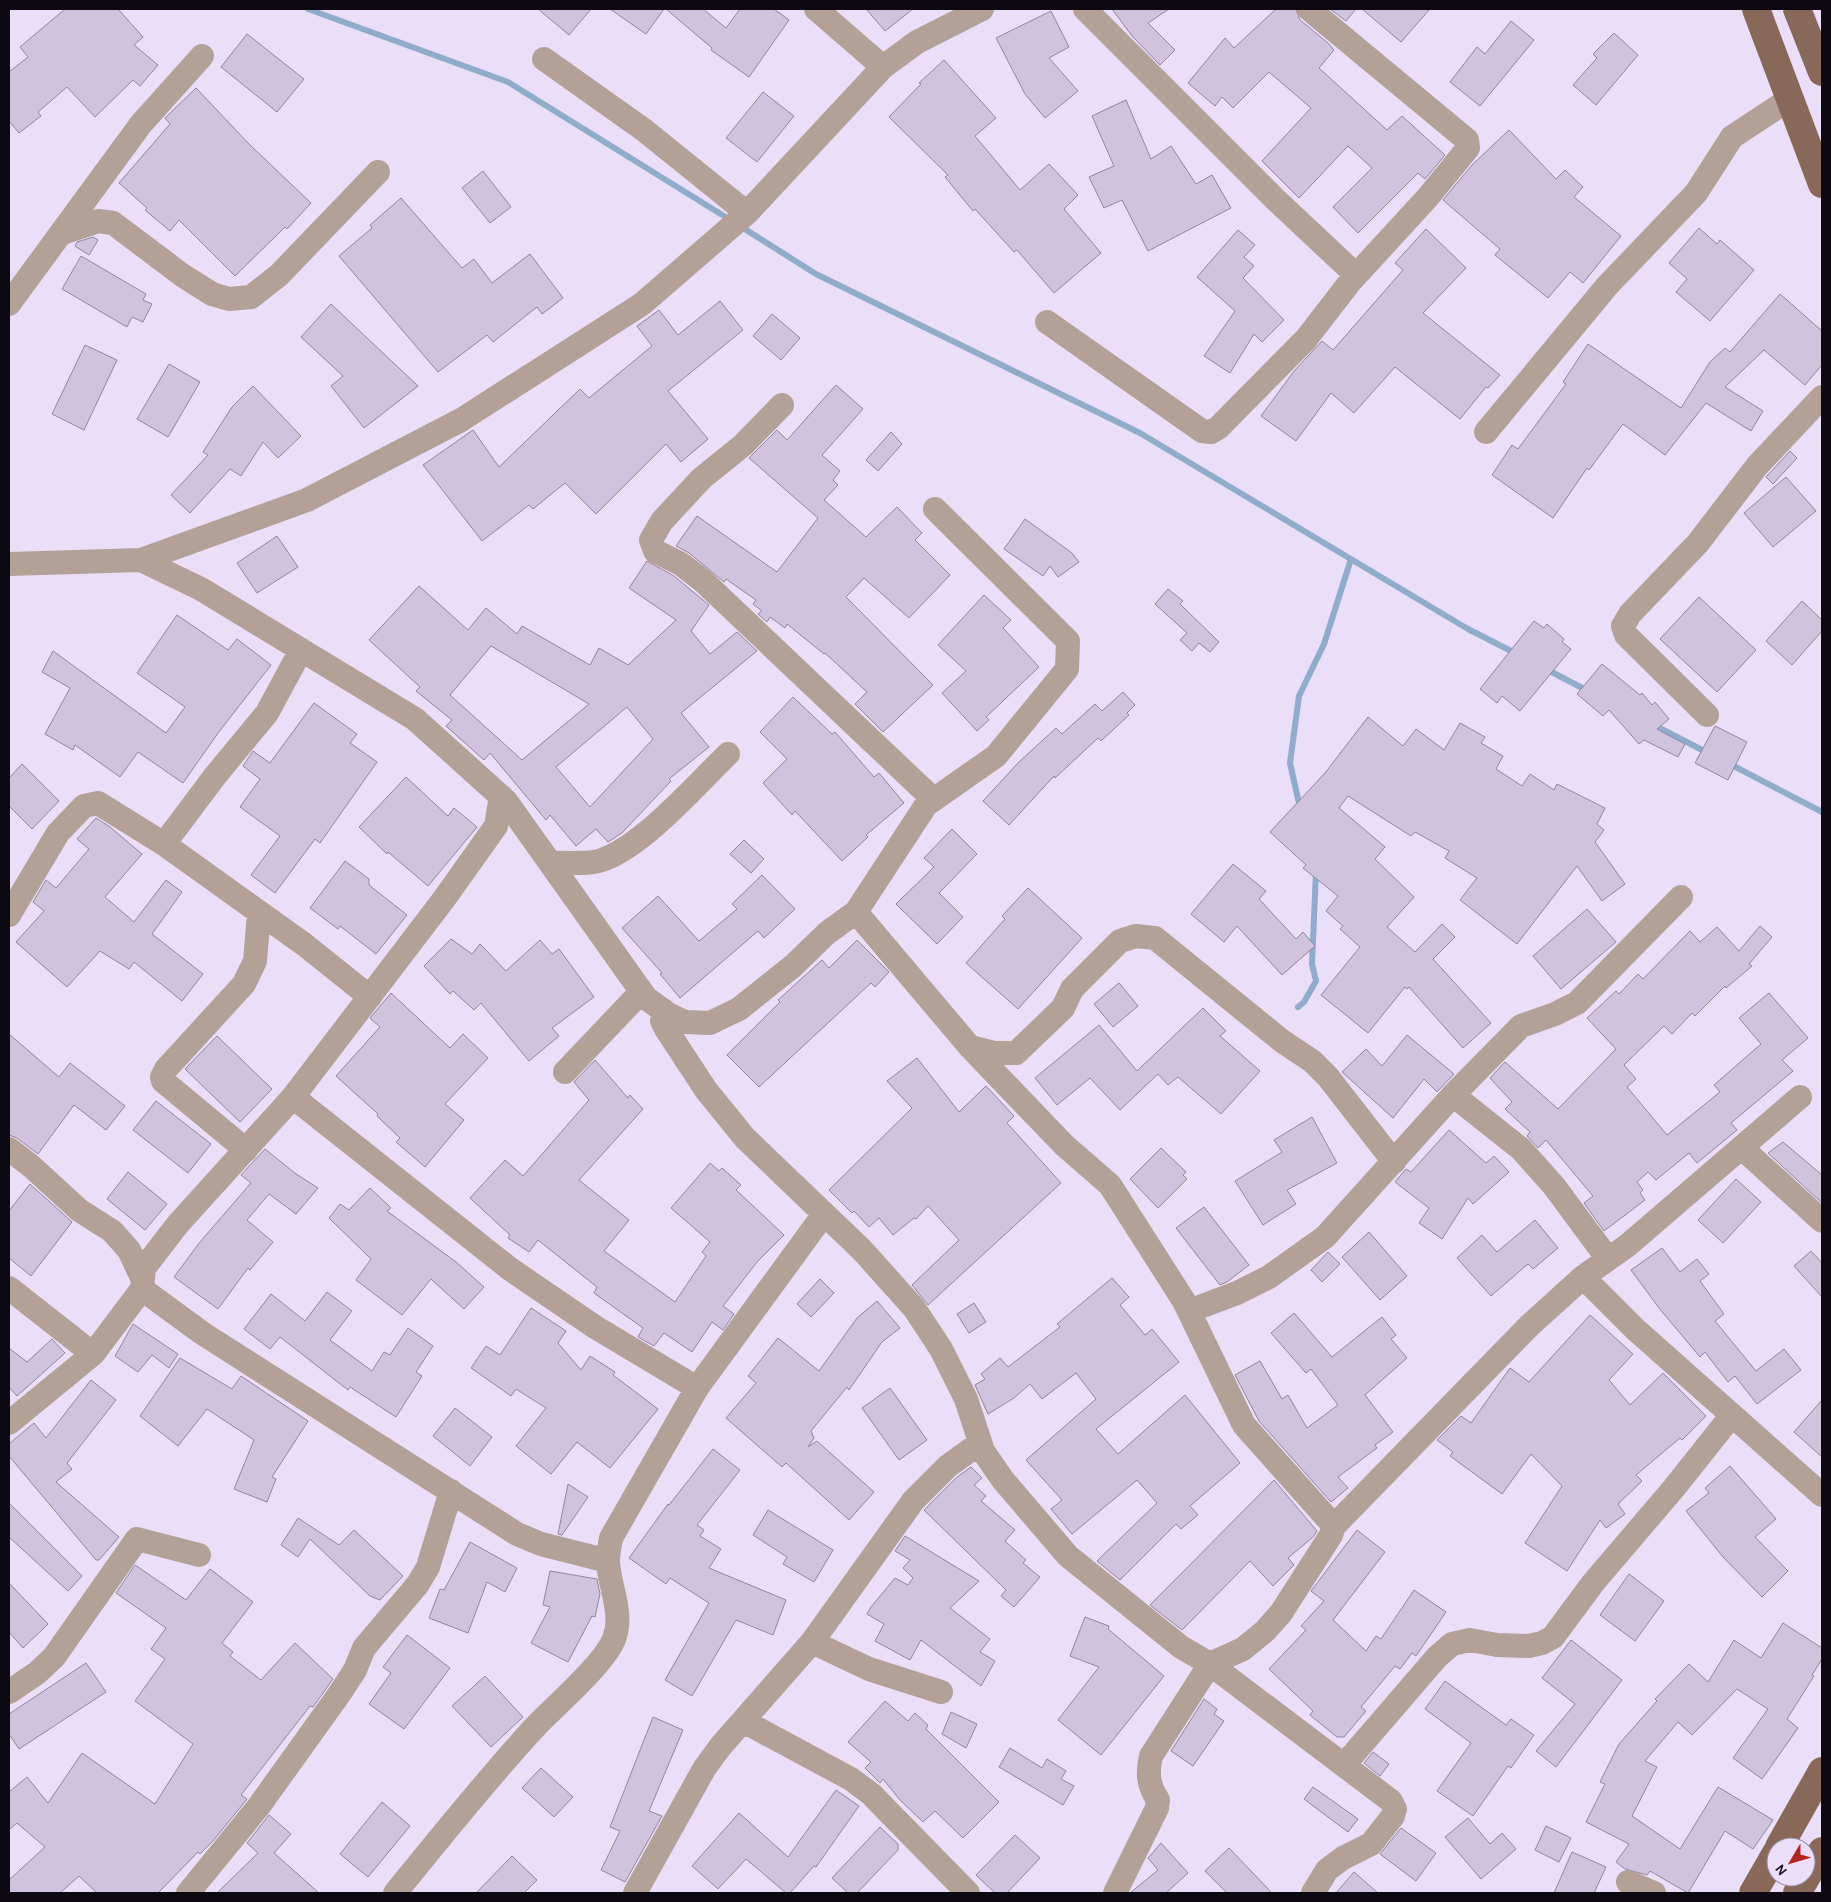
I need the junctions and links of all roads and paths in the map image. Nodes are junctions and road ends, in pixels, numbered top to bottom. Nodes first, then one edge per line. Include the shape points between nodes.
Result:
1 (816, 9) edge
2 (982, 9) edge
3 (1085, 9) edge
4 (1309, 9) edge
5 (1756, 9) edge
6 (1797, 9) edge
7 (202, 56) dead end
8 (544, 59) dead end
9 (883, 67) junction
10 (1822, 72) edge
11 (1791, 98) junction
12 (1817, 150) edge
13 (378, 172) dead end
14 (1822, 184) edge
15 (746, 213) junction
16 (62, 233) junction
17 (1356, 276) junction
18 (9, 304) edge
19 (1047, 322) dead end
20 (1822, 397) edge
21 (782, 405) dead end
22 (1486, 432) dead end
23 (936, 509) dead end
24 (142, 560) junction
25 (9, 564) edge
26 (300, 652) junction
27 (1707, 715) dead end
28 (728, 754) dead end
29 (501, 796) junction
30 (933, 799) junction
31 (519, 818) junction
32 (496, 826) junction
33 (164, 844) junction
34 (552, 863) junction
35 (1681, 897) dead end
36 (856, 912) junction
37 (259, 914) junction
38 (9, 915) edge
39 (641, 992) junction
40 (370, 997) junction
41 (663, 1010) junction
42 (703, 1023) junction
43 (970, 1047) junction
44 (682, 1050) junction
45 (565, 1072) dead end
46 (1453, 1095) junction
47 (293, 1097) junction
48 (1800, 1097) dead end
49 (1742, 1148) junction
50 (9, 1149) edge
51 (246, 1150) junction
52 (1394, 1162) junction
53 (824, 1214) junction
54 (1822, 1221) edge
55 (1608, 1260) junction
56 (1583, 1277) junction
57 (142, 1283) junction
58 (9, 1288) edge
59 (1189, 1311) junction
60 (93, 1354) junction
61 (697, 1388) junction
62 (1732, 1415) junction
63 (9, 1423) edge
64 (980, 1443) junction
65 (451, 1491) junction
66 (1822, 1495) edge
67 (1334, 1526) junction
68 (199, 1555) dead end
69 (608, 1560) junction
70 (812, 1642) junction
71 (1210, 1664) junction
72 (9, 1692) edge
73 (941, 1692) dead end
74 (743, 1721) junction
75 (1344, 1766) junction
76 (1822, 1771) edge
77 (1813, 1807) edge
78 (1788, 1837) edge
79 (1822, 1851) edge
80 (1766, 1870) edge
81 (1628, 1882) dead end
82 (188, 1893) edge
83 (395, 1893) edge
84 (635, 1893) edge
85 (968, 1893) edge
86 (1115, 1893) edge
87 (1313, 1893) edge
88 (1654, 1893) edge
89 (1753, 1893) edge
90 (1797, 1893) edge

1 - 9 street
2 - 9 street via 917,42
3 - 17 street
4 - 17 street via 1467,140 1468,148
5 - 11 main road
6 - 10 main road
7 - 16 street via 141,124
8 - 15 street via 644,130
9 - 15 street
11 - 12 main road
11 - 22 street via 1732,137 1696,193 1607,286
12 - 14 main road
13 - 16 street via 279,275 251,297 229,299 212,294 113,223 98,221
15 - 24 street via 642,304 461,420 307,500
16 - 18 street
17 - 19 street via 1306,339 1218,428 1210,432 1202,431
20 - 27 street via 1758,466 1698,544 1630,614 1623,626 1626,635
21 - 30 street via 743,445 702,478 668,514 651,540 652,545 655,551 681,564 710,586
23 - 30 street via 1068,641 1068,669 996,756
24 - 25 street
24 - 26 street via 201,589
26 - 29 street via 414,719
26 - 33 street via 267,713
28 - 34 street via 648,833 624,848 601,861
29 - 31 street
29 - 32 street
30 - 36 street
31 - 32 street
31 - 34 street
32 - 40 street
33 - 37 street
33 - 38 street via 98,803 84,806 58,834
34 - 39 street
35 - 46 street via 1577,1003 1521,1026
36 - 42 street via 739,1008 710,1023
36 - 43 street
37 - 40 street via 305,945
37 - 51 street via 255,961 244,984 162,1077
39 - 41 street
39 - 45 street
40 - 47 street
41 - 42 street via 686,1022
41 - 44 street via 662,1020 666,1029
42 - 44 street
43 - 52 street via 994,1053 1016,1053 1063,1008 1072,989 1120,940 1136,936 1155,938 1282,1041 1312,1061
43 - 59 street via 1064,1145 1110,1185
44 - 53 street via 706,1090 745,1138
46 - 52 street
46 - 55 street via 1521,1149 1554,1186
47 - 51 street
47 - 61 street via 510,1269 595,1327
48 - 49 street
49 - 54 street
49 - 55 street
50 - 57 street via 79,1210 112,1231 129,1250
51 - 57 street via 178,1224 144,1268
52 - 59 street via 1325,1237 1292,1262 1237,1293
53 - 61 street
53 - 64 street via 862,1250 914,1308 941,1349 966,1398
55 - 56 street
56 - 62 street via 1635,1329
56 - 67 street via 1530,1325
57 - 60 street
57 - 65 street via 202,1333
58 - 60 street
59 - 67 street via 1244,1425
60 - 63 street
61 - 69 street via 611,1538
62 - 66 street
62 - 75 street via 1593,1583 1553,1637 1529,1646 1470,1640 1452,1644
64 - 70 street via 948,1466 913,1501
64 - 71 street via 1004,1480 1068,1556 1181,1647
65 - 69 street via 517,1534 541,1544
65 - 82 street via 428,1567 418,1584 364,1648 340,1694 271,1791
67 - 71 street via 1292,1597 1265,1631 1243,1649
68 - 72 street via 136,1539 54,1657
69 - 83 street via 617,1604 613,1641 470,1800
70 - 73 street via 869,1669
70 - 74 street
71 - 75 street
71 - 86 street via 1150,1756 1147,1772 1158,1800 1157,1808
74 - 84 street via 704,1769
74 - 85 street via 871,1794
75 - 87 street via 1391,1801 1395,1809 1371,1844 1327,1870
76 - 77 main road
77 - 78 main road
79 - 90 main road
80 - 89 main road
81 - 88 street

